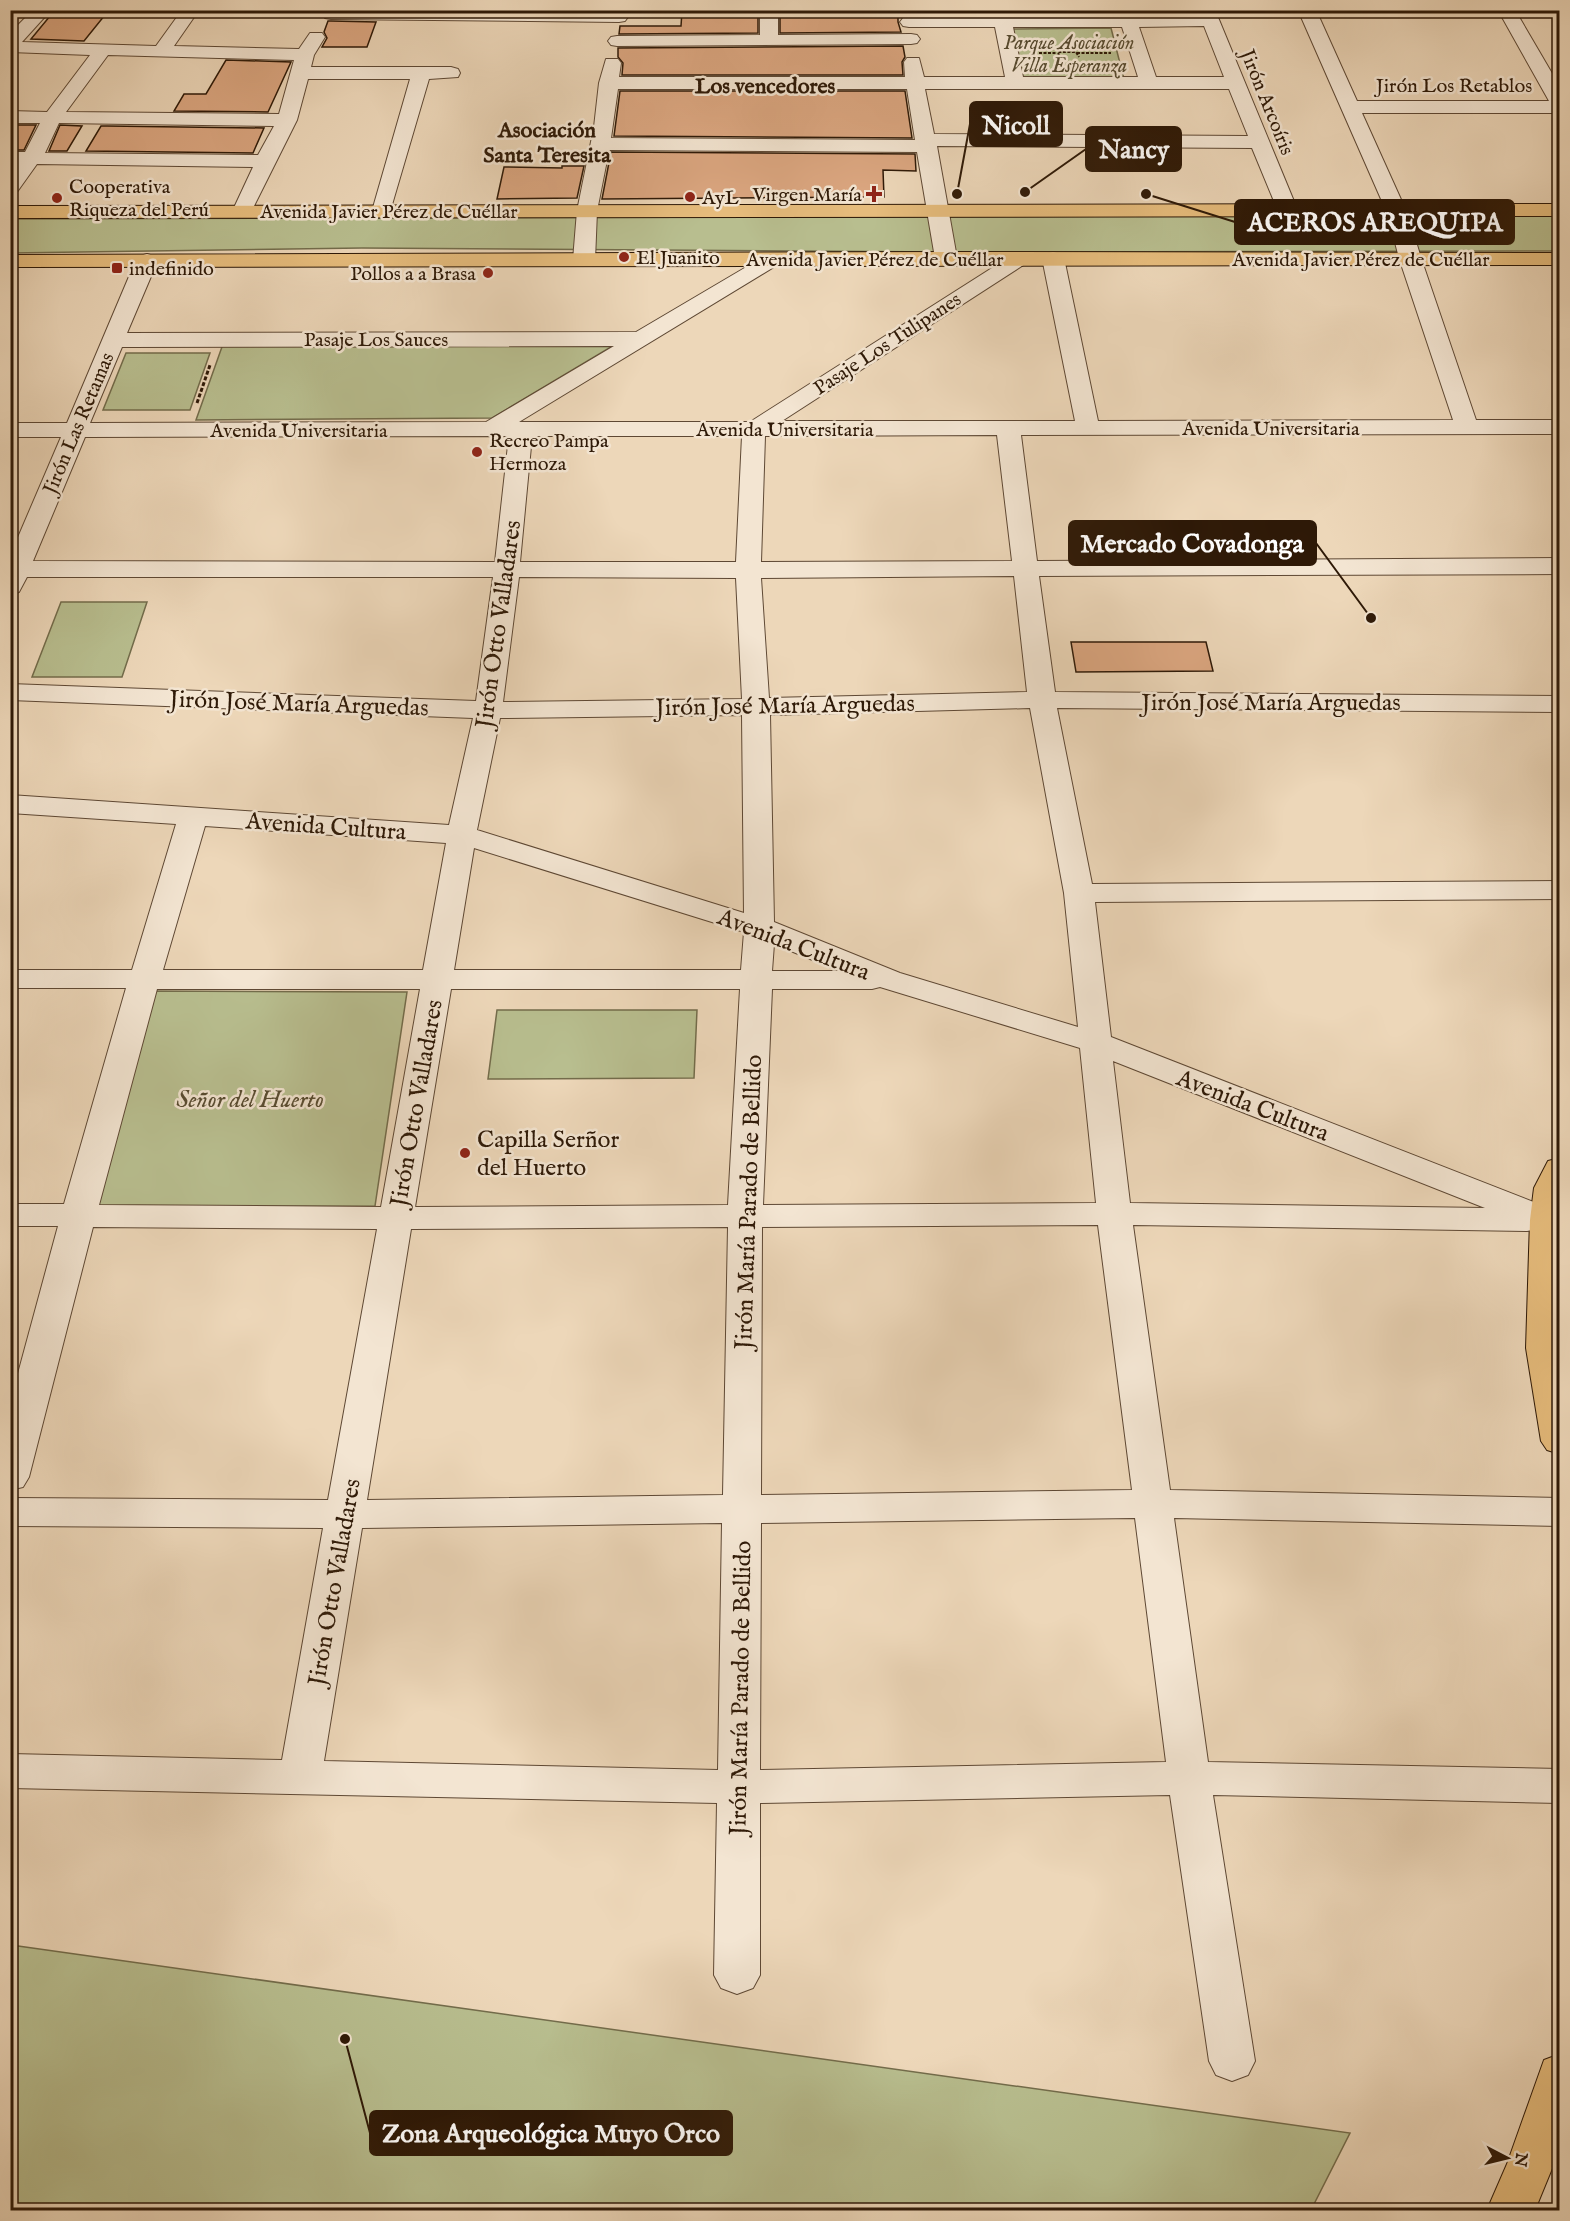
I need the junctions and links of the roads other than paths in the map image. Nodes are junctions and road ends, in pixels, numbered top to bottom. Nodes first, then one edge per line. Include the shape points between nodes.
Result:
1 (43, 10) edge
2 (191, 10) edge
3 (769, 10) edge
4 (1307, 10) edge
5 (1506, 10) edge
6 (332, 12) edge
7 (479, 13) edge
8 (619, 14) edge
9 (1209, 16) edge
10 (1003, 22) junction
11 (1129, 22) junction
12 (909, 24) edge
13 (617, 41) junction
14 (769, 41) junction
15 (10, 46) edge
16 (102, 51) junction
17 (161, 52) junction
18 (303, 64) junction
19 (421, 73) junction
20 (451, 73) dead end
21 (1015, 82) junction
22 (608, 83) junction
23 (915, 83) junction
24 (1149, 83) junction
25 (1235, 83) junction
26 (1560, 106) edge
27 (1349, 107) junction
28 (10, 117) edge
29 (53, 117) junction
30 (287, 120) junction
31 (602, 136) junction
32 (925, 138) junction
33 (1259, 142) junction
34 (10, 158) edge
35 (33, 158) junction
36 (265, 161) junction
37 (10, 188) edge
38 (937, 210) junction
39 (1396, 210) junction
40 (1560, 210) edge
41 (382, 211) junction
42 (588, 211) junction
43 (1288, 211) junction
44 (10, 212) edge
45 (242, 212) junction
46 (946, 258) junction
47 (1021, 258) junction
48 (1053, 258) junction
49 (1410, 258) junction
50 (1560, 259) edge
51 (147, 260) junction
52 (584, 260) junction
53 (772, 260) junction
54 (10, 261) edge
55 (639, 339) junction
56 (113, 340) junction
57 (1467, 427) junction
58 (1560, 427) edge
59 (1008, 428) junction
60 (1088, 428) junction
61 (521, 429) junction
62 (754, 429) junction
63 (10, 430) edge
64 (75, 430) junction
65 (489, 430) junction
66 (1560, 566) edge
67 (1026, 568) junction
68 (507, 569) junction
69 (748, 570) junction
70 (13, 575) edge
71 (10, 692) edge
72 (1042, 700) junction
73 (1560, 704) edge
74 (756, 707) junction
75 (488, 710) junction
76 (10, 804) edge
77 (193, 817) junction
78 (462, 835) junction
79 (1560, 890) edge
80 (1079, 893) junction
81 (759, 927) junction
82 (756, 978) junction
83 (437, 979) junction
84 (10, 980) edge
85 (143, 980) junction
86 (889, 980) junction
87 (1094, 1042) junction
88 (1554, 1192) edge
89 (10, 1215) edge
90 (78, 1215) junction
91 (745, 1215) junction
92 (1114, 1215) junction
93 (396, 1218) junction
94 (1553, 1303) edge
95 (1560, 1441) edge
96 (10, 1477) edge
97 (1153, 1504) junction
98 (742, 1509) junction
99 (10, 1512) edge
100 (1560, 1512) edge
101 (346, 1514) junction
102 (10, 1771) edge
103 (300, 1776) junction
104 (1189, 1778) junction
105 (1560, 1786) edge
106 (738, 1787) junction
107 (737, 1976) dead end
108 (1232, 2061) dead end
109 (1560, 2074) edge
110 (1511, 2211) edge

1 - 15 street
2 - 17 street
3 - 14 street
4 - 27 street
5 - 26 street
6 - 7 street
6 - 18 street
7 - 8 street
8 - 13 street
9 - 11 street
9 - 25 street, Jirón Arcoíris
10 - 11 street
10 - 12 street
10 - 21 street
11 - 24 street
12 - 14 street
12 - 23 street
13 - 14 street
13 - 22 street
15 - 16 street
16 - 17 street
16 - 29 street
17 - 18 street
18 - 19 street
18 - 30 street
19 - 20 street
19 - 41 street
21 - 23 street
21 - 24 street
22 - 23 street
22 - 31 street
23 - 32 street
24 - 25 street
25 - 33 street, Jirón Arcoíris
26 - 27 street, Jirón Los Retablos
27 - 39 street
28 - 29 street
29 - 30 street
29 - 35 street
30 - 36 street
31 - 32 street
31 - 42 street
32 - 33 street
32 - 38 street
33 - 43 street, Jirón Arcoíris
34 - 35 street
35 - 36 street
35 - 37 street
36 - 45 street
38 - 42 highway, Avenida Javier Pérez de Cuéllar
38 - 43 highway, Avenida Javier Pérez de Cuéllar
38 - 46 street
39 - 40 highway, Avenida Javier Pérez de Cuéllar
39 - 43 highway, Avenida Javier Pérez de Cuéllar
39 - 49 street
41 - 42 highway, Avenida Javier Pérez de Cuéllar
41 - 45 highway, Avenida Javier Pérez de Cuéllar
42 - 52 street
44 - 45 highway, Avenida Javier Pérez de Cuéllar
46 - 47 highway, Avenida Javier Pérez de Cuéllar
46 - 53 highway, Avenida Javier Pérez de Cuéllar
47 - 48 highway, Avenida Javier Pérez de Cuéllar
47 - 62 street, Pasaje Los Tulipanes
48 - 49 highway, Avenida Javier Pérez de Cuéllar
48 - 60 street
49 - 50 highway, Avenida Javier Pérez de Cuéllar
49 - 57 street
51 - 52 highway, Avenida Javier Pérez de Cuéllar
51 - 54 highway, Avenida Javier Pérez de Cuéllar
51 - 56 street, Jirón Las Retamas
52 - 53 highway, Avenida Javier Pérez de Cuéllar
53 - 55 street
55 - 56 street, Pasaje Los Sauces
55 - 65 street
56 - 64 street, Jirón Las Retamas
57 - 58 street, Avenida Universitaria
57 - 60 street, Avenida Universitaria
59 - 60 street, Avenida Universitaria
59 - 62 street, Avenida Universitaria
59 - 67 street
61 - 62 street, Avenida Universitaria
61 - 65 street, Avenida Universitaria
61 - 68 street, Jirón Otto Valladares
62 - 69 street, Jirón María Parado de Bellido
63 - 64 street, Avenida Universitaria
64 - 65 street, Avenida Universitaria
64 - 70 street, Jirón Las Retamas
66 - 67 street
67 - 69 street
67 - 72 street
68 - 69 street
68 - 70 street
68 - 75 street, Jirón Otto Valladares
69 - 74 street, Jirón María Parado de Bellido
71 - 75 street, Jirón José María Arguedas
72 - 73 street, Jirón José María Arguedas
72 - 74 street, Jirón José María Arguedas
72 - 80 street
74 - 75 street, Jirón José María Arguedas
74 - 81 street, Jirón María Parado de Bellido
75 - 78 street, Jirón Otto Valladares
76 - 77 street, Avenida Cultura
77 - 78 street, Avenida Cultura
77 - 85 street
78 - 81 street, Avenida Cultura
78 - 83 street, Jirón Otto Valladares
79 - 80 street
80 - 87 street
81 - 82 street, Jirón María Parado de Bellido
81 - 86 street, Avenida Cultura
82 - 83 street
82 - 86 street
82 - 91 street, Jirón María Parado de Bellido
83 - 85 street
83 - 93 street, Jirón Otto Valladares
84 - 85 street
85 - 90 street
86 - 87 street, Avenida Cultura
87 - 88 street, Avenida Cultura
87 - 92 street
88 - 92 street
88 - 94 highway
89 - 90 street
90 - 93 street
90 - 96 street
91 - 92 street
91 - 93 street
91 - 98 street, Jirón María Parado de Bellido
92 - 97 street
93 - 101 street, Jirón Otto Valladares
94 - 95 highway via 1544,1348
97 - 98 street
97 - 100 street
97 - 104 street
98 - 101 street
98 - 106 street, Jirón María Parado de Bellido
99 - 101 street
101 - 103 street, Jirón Otto Valladares
102 - 103 street
103 - 106 street
104 - 105 street
104 - 106 street
104 - 108 street
106 - 107 street, Jirón María Parado de Bellido
109 - 110 highway via 1531,2164

